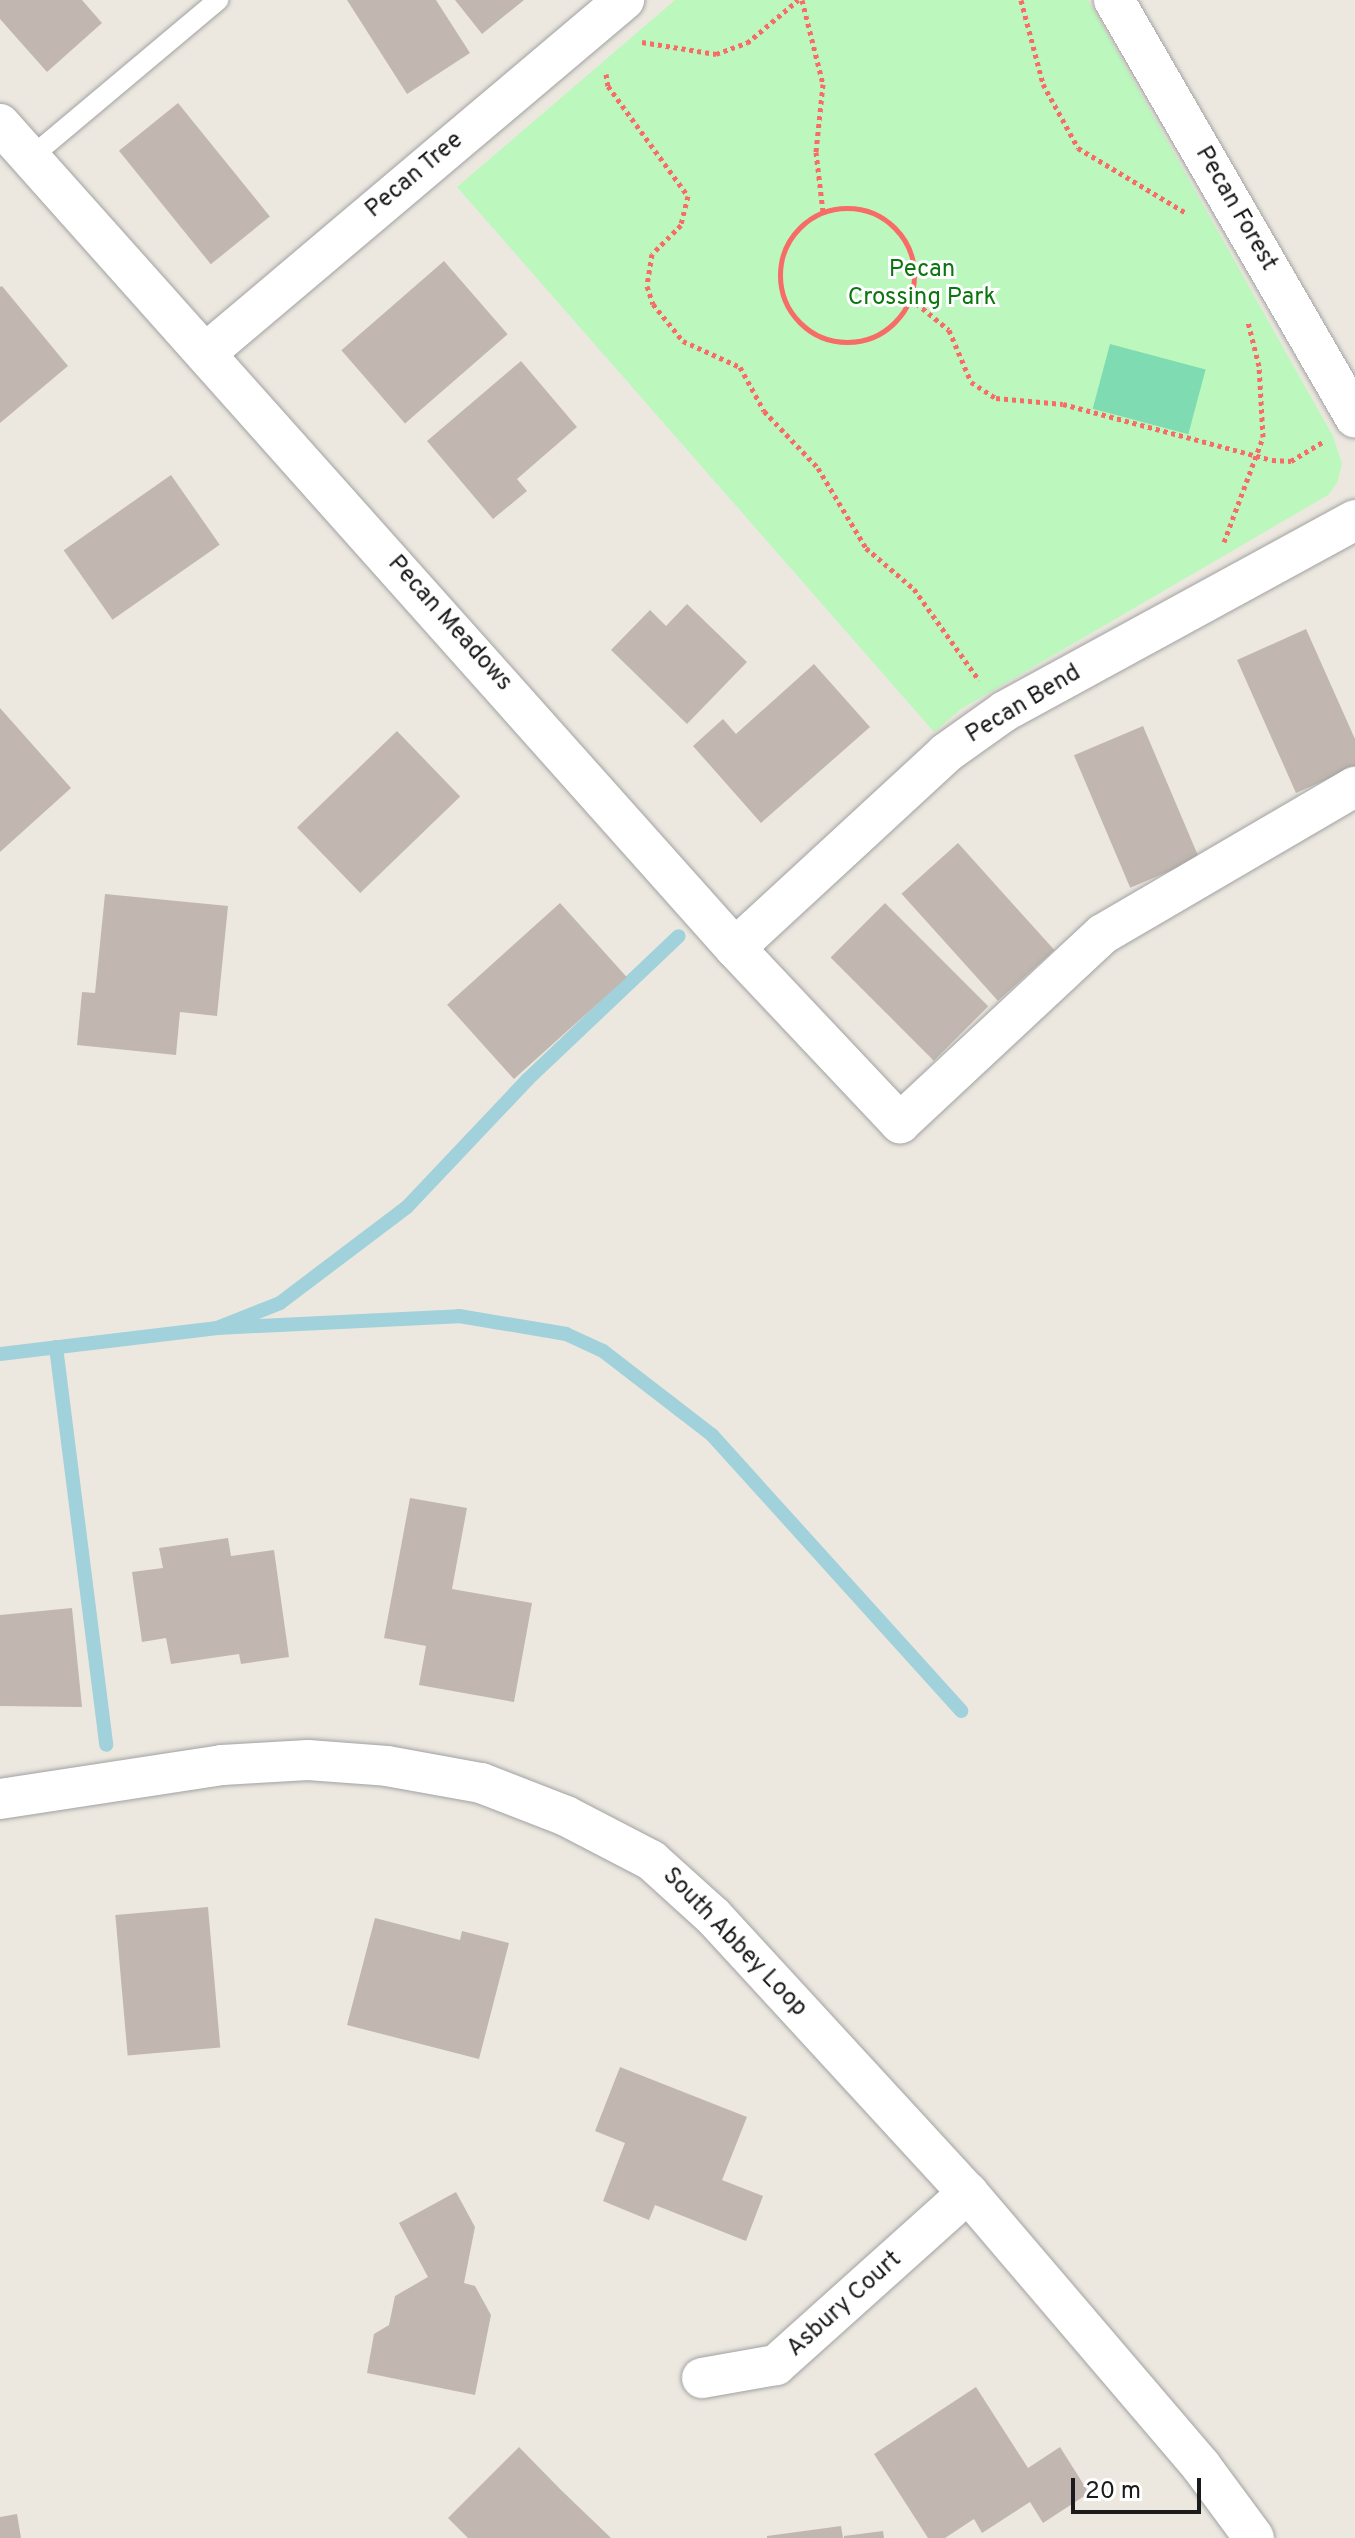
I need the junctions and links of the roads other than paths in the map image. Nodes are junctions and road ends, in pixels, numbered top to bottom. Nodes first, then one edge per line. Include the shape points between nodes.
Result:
1 (218, 0) edge
2 (624, 0) edge
3 (1114, 0) edge
4 (0, 124) edge
5 (30, 158) junction
6 (207, 352) junction
7 (1341, 428) edge
8 (1355, 520) edge
9 (1355, 787) edge
10 (735, 948) junction
11 (0, 1799) edge
12 (968, 2193) junction
13 (702, 2378) dead end
14 (1254, 2538) edge

1 - 5 lane
2 - 6 street, Pecan Tree
3 - 7 street, Pecan Forest
4 - 5 street, Pecan Meadows
5 - 6 street, Pecan Meadows
6 - 10 street, Pecan Meadows
8 - 10 street, Pecan Bend via 1005,711 946,753
9 - 10 street, Pecan Meadows via 1103,934 900,1123
11 - 12 street, South Abbey Loop via 222,1765 308,1760 481,1783 566,1816 651,1860 713,1916
12 - 13 street, Asbury Court via 776,2365
12 - 14 street, South Abbey Loop via 1201,2466

